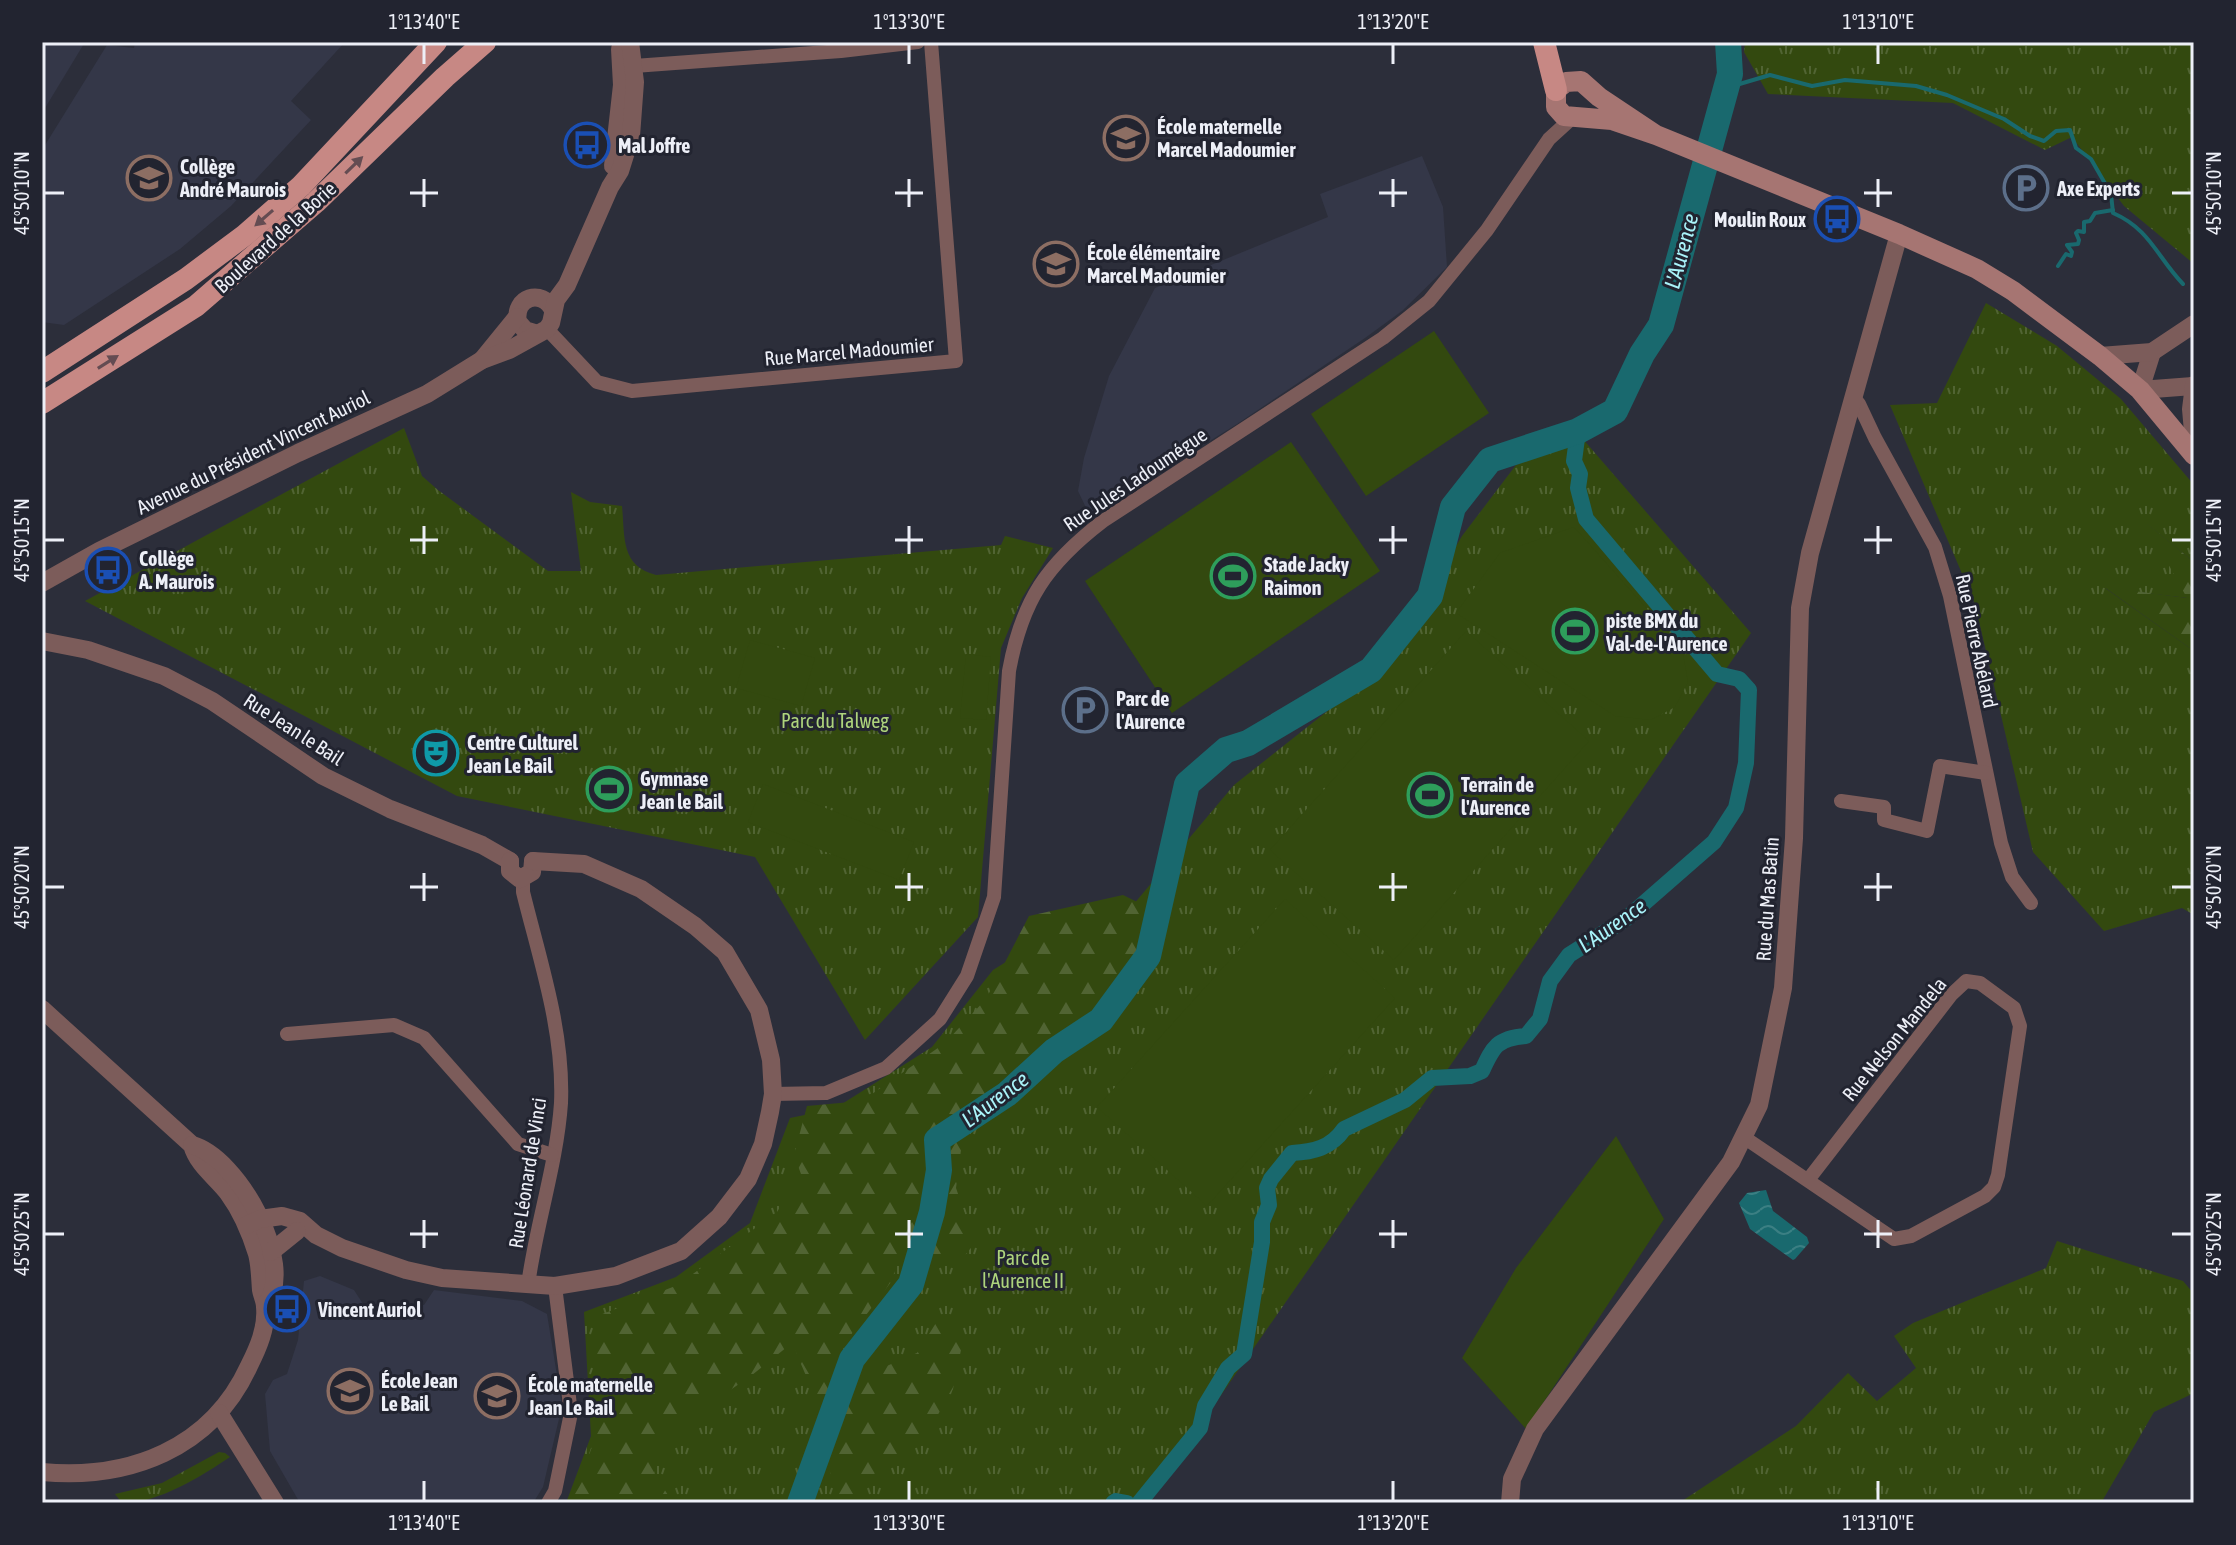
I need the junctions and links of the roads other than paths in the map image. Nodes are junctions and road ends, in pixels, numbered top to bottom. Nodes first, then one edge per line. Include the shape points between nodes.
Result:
1 (436, 42) edge
2 (485, 42) edge
3 (918, 42) edge
4 (931, 42) edge
5 (1544, 42) edge
6 (626, 51) edge
7 (1592, 91) junction
8 (1567, 109) junction
9 (1656, 135) junction
10 (1899, 234) junction
11 (583, 250) junction
12 (537, 297) junction
13 (517, 317) junction
14 (545, 324) junction
15 (2194, 324) edge
16 (2152, 352) junction
17 (2100, 356) junction
18 (482, 360) junction
19 (42, 372) edge
20 (2194, 385) edge
21 (2140, 390) junction
22 (1854, 398) junction
23 (42, 403) edge
24 (2194, 443) edge
25 (2194, 455) edge
26 (42, 583) edge
27 (45, 638) edge
28 (1986, 773) junction
29 (1841, 801) dead end
30 (510, 861) junction
31 (533, 861) junction
32 (523, 879) junction
33 (2031, 903) dead end
34 (42, 1009) edge
35 (287, 1034) dead end
36 (773, 1094) junction
37 (1745, 1138) junction
38 (552, 1155) junction
39 (1808, 1180) junction
40 (255, 1226) junction
41 (306, 1233) junction
42 (271, 1252) junction
43 (528, 1285) junction
44 (555, 1286) junction
45 (266, 1305) junction
46 (219, 1413) junction
47 (42, 1472) edge
48 (275, 1503) edge
49 (548, 1503) edge
50 (1510, 1503) edge

1 -> 19 main road, Boulevard de la Borie via 301,186 245,235
23 -> 2 main road, Boulevard de la Borie via 196,306 316,202
3 - 6 street via 827,52
4 - 14 street, Rue Marcel Madoumier via 956,361 632,391 597,382
5 - 8 main road
6 - 11 street via 610,187
7 - 8 main road via 1591,110
7 - 8 main road via 1581,81 1566,82
7 - 9 main road
8 - 9 main road
8 - 36 street, Rue Jules Ladoumégue via 1487,230 1429,301 1383,338 1103,521 1045,575 1023,615 1013,648 994,897 967,976 940,1019 886,1068 826,1093
9 - 10 main road
10 - 17 main road via 1977,269
10 - 22 street, Rue du Mas Batin
11 - 12 street
11 - 14 street
12 - 13 street via 524,300
12 - 14 street via 547,301
13 - 14 street via 525,330
13 - 18 street, Avenue du Président Vincent Auriol
14 - 18 street, Avenue du Président Vincent Auriol via 509,350
15 - 16 street
16 - 17 street
16 - 21 street
17 - 21 main road
18 - 26 street, Avenue du Président Vincent Auriol via 427,394 85,557
20 - 21 street
20 - 24 street
21 - 25 main road
22 - 28 street, Rue Pierre Abélard via 1935,547
22 - 37 street, Rue du Mas Batin via 1810,553 1800,608 1794,838 1783,988 1759,1105
27 - 30 street, Rue Jean le Bail via 164,676 366,799
28 - 29 street via 1940,766 1927,831 1884,820 1884,807
28 - 33 street, Rue Pierre Abélard via 2004,855
30 - 31 street via 522,854
30 - 32 street via 512,874
31 - 32 street via 532,872
31 - 36 street via 584,864 641,889 725,952 759,1010
32 - 38 street, Rue Léonard de Vinci via 557,1041 561,1103
34 - 40 street via 192,1145 205,1149 238,1179 249,1195
35 - 38 street via 394,1025 424,1038 518,1144
36 - 44 street via 763,1144 748,1179 719,1217 681,1251 616,1276
37 - 39 street, Rue Nelson Mandela
37 - 50 street, Rue du Mas Batin via 1535,1429 1512,1479
38 - 43 street, Rue Léonard de Vinci
39 - 39 street, Rue Nelson Mandela via 1966,981 1980,983 2014,1008 2020,1026 1998,1175 1985,1196 1911,1236 1894,1239
40 - 41 street via 282,1216 300,1221
40 - 42 street
40 - 45 street
41 - 42 street
41 - 43 street via 418,1273
42 - 45 street via 271,1298
43 - 44 street
44 - 49 street via 571,1413
45 - 46 street via 260,1342 234,1396
46 - 47 street via 173,1449 131,1466 87,1474
46 - 48 street

